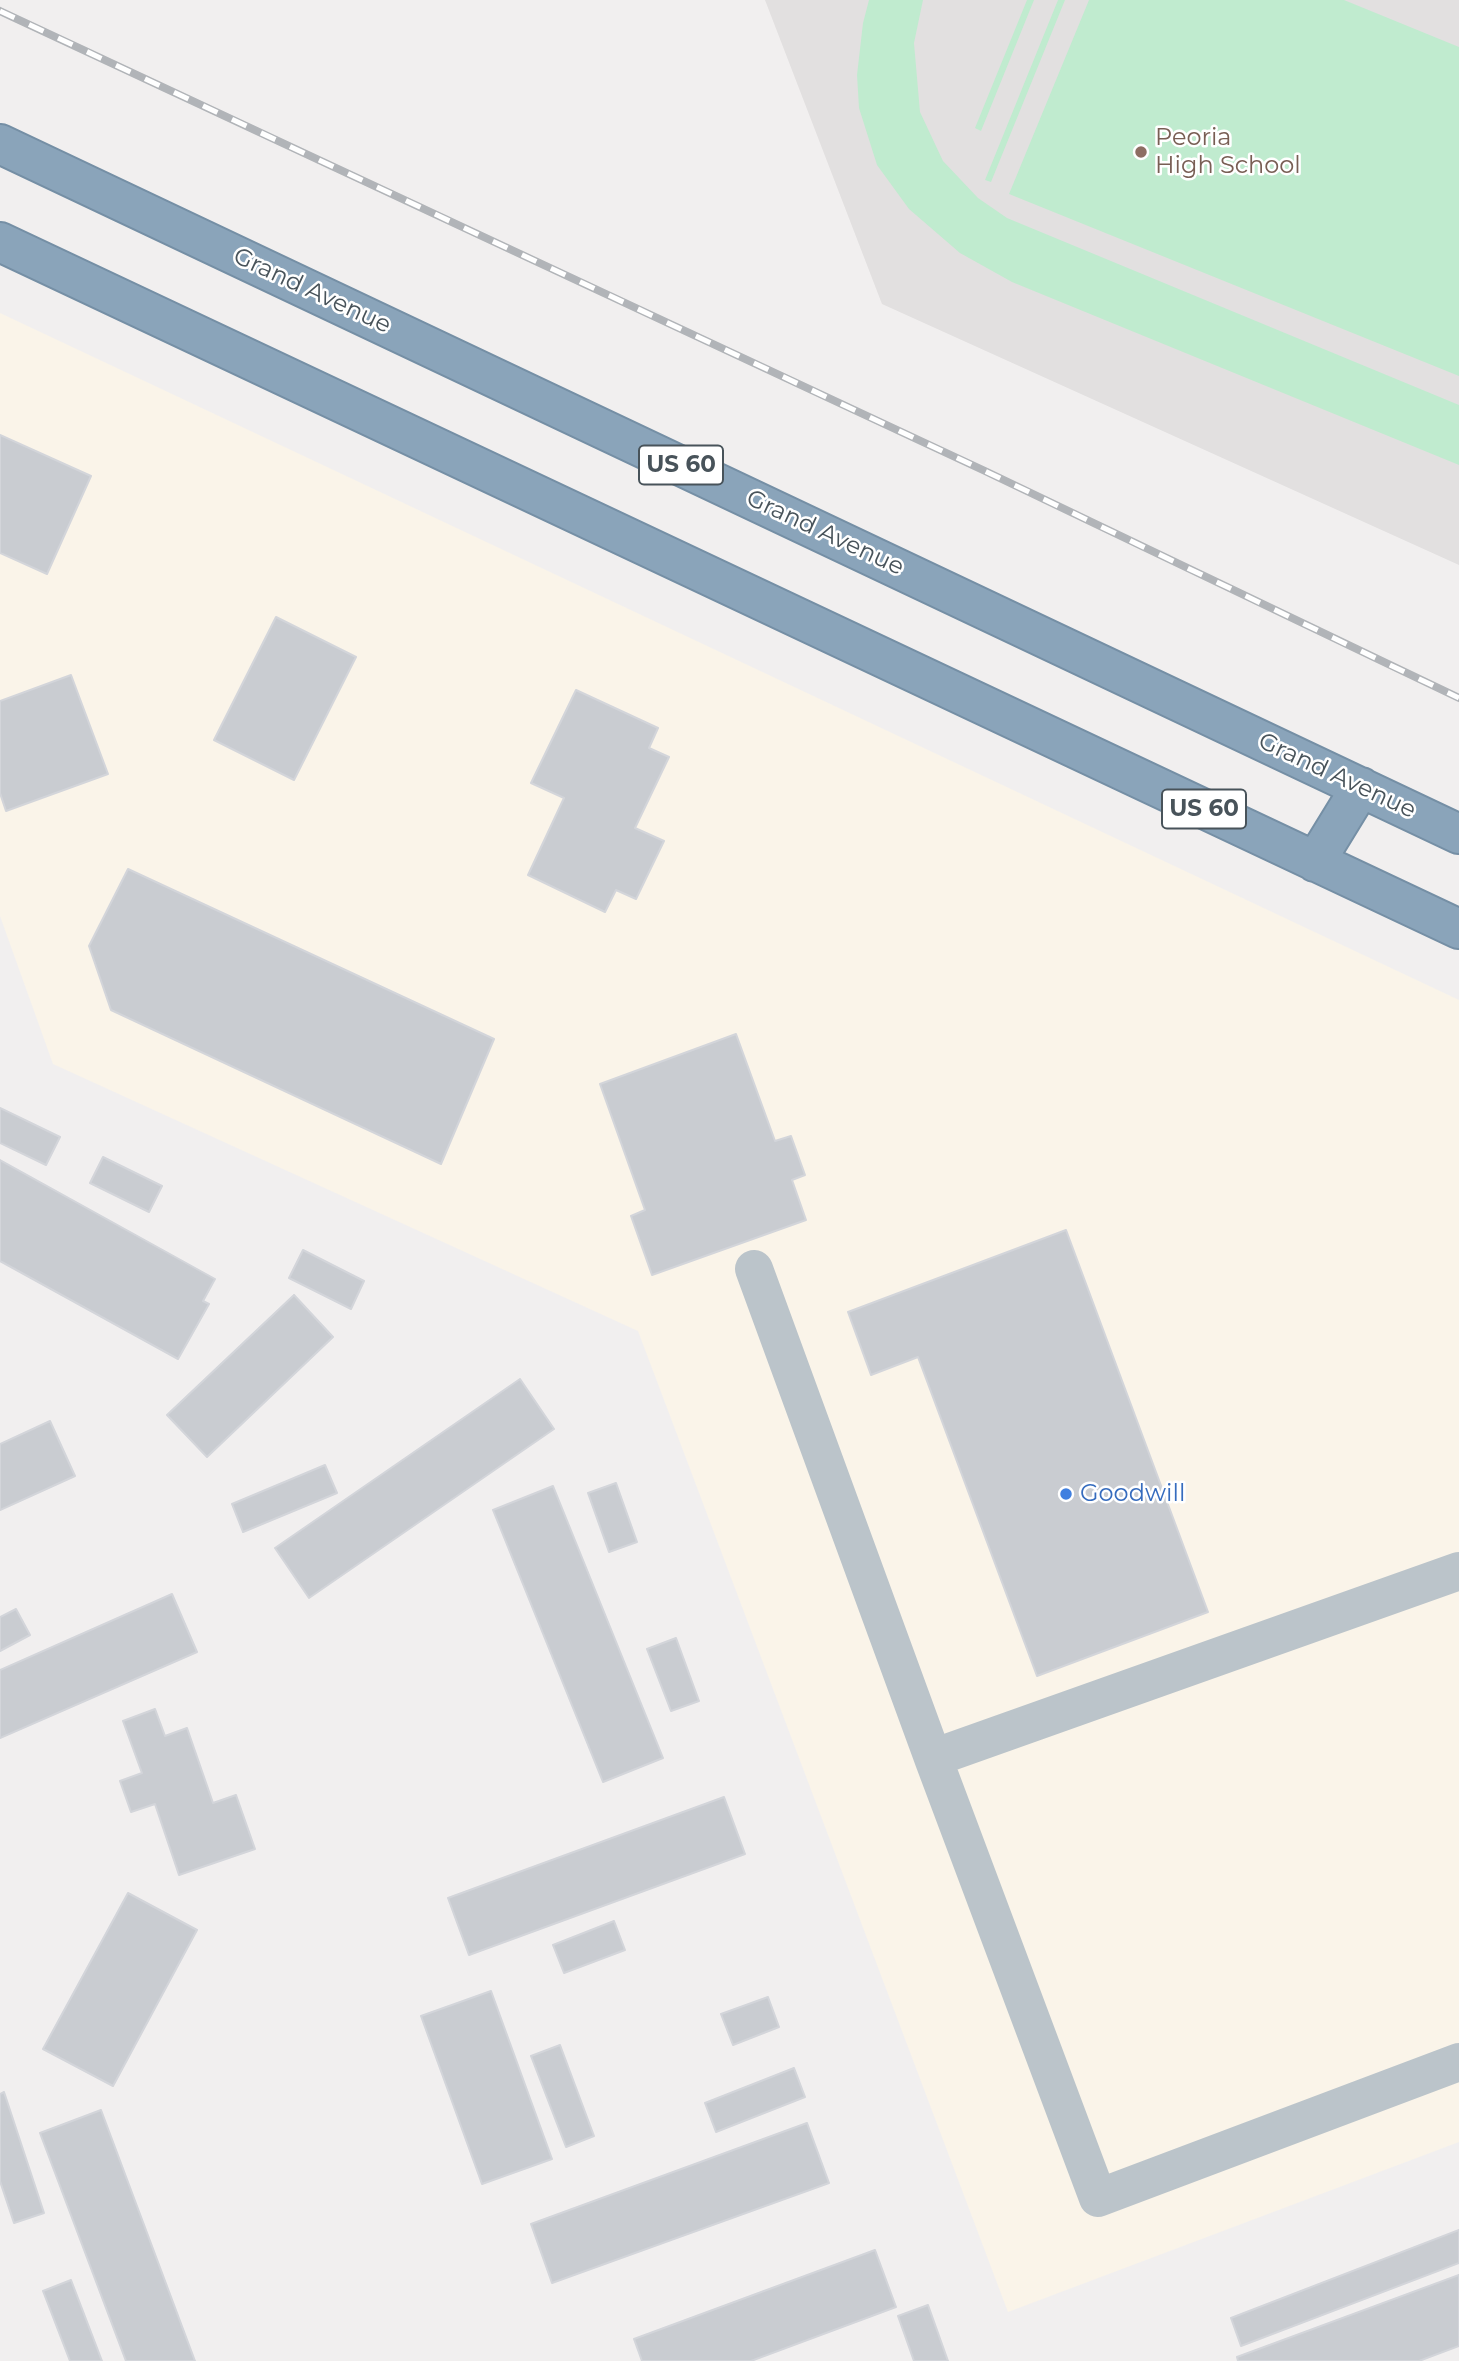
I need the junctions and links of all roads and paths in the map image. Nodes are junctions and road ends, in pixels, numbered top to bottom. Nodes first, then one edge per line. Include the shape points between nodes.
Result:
1 (0, 144) edge
2 (0, 243) edge
3 (1362, 787) junction
4 (1459, 834) edge
5 (1315, 862) junction
6 (1459, 929) edge
7 (754, 1269) dead end
8 (1459, 1571) edge
9 (933, 1758) junction
10 (1459, 2062) edge

1 - 3 highway, Grand Avenue / US 60
2 - 5 highway, US 60
3 - 4 highway, Grand Avenue / US 60
3 - 5 highway
5 - 6 highway, US 60
7 - 9 lane
8 - 9 lane
9 - 10 lane via 1098,2198

